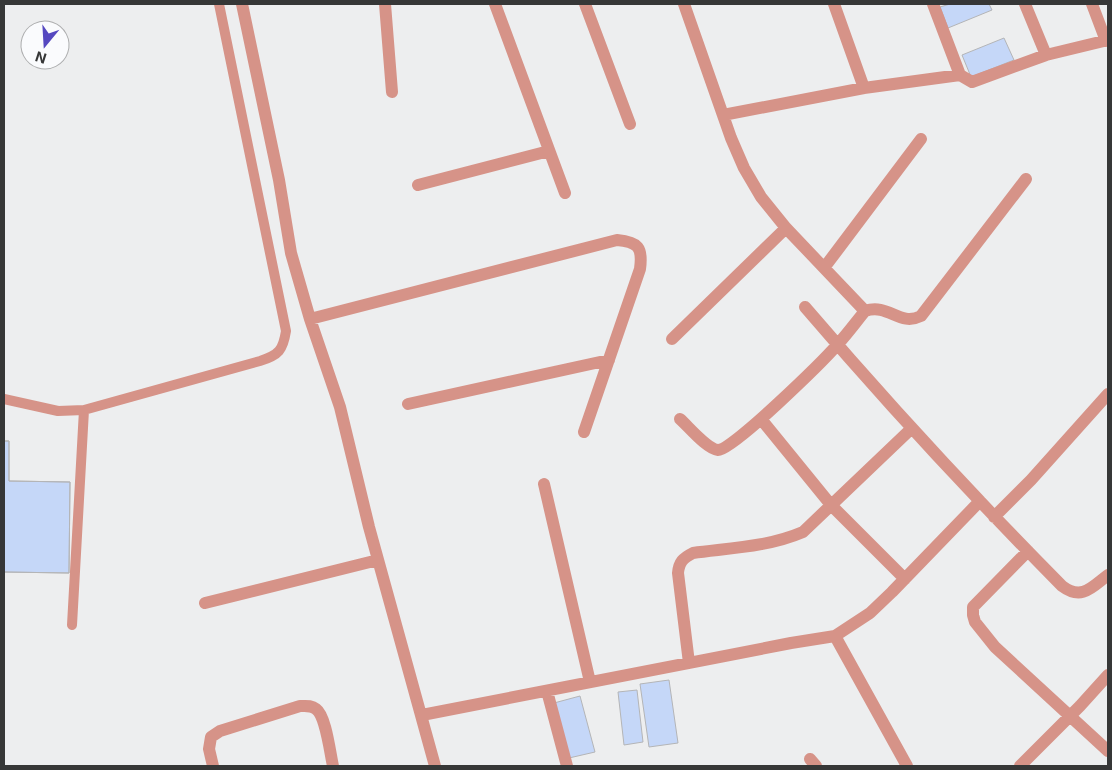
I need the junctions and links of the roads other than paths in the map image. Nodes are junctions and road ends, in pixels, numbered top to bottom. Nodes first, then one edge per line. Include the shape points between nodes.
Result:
1 (219, 4) edge
2 (242, 4) edge
3 (385, 4) edge
4 (495, 4) edge
5 (585, 4) edge
6 (684, 4) edge
7 (834, 4) edge
8 (932, 4) edge
9 (1025, 4) edge
10 (1092, 4) edge
11 (1107, 40) edge
12 (1046, 55) junction
13 (960, 74) junction
14 (864, 88) junction
15 (392, 92) dead end
16 (723, 115) junction
17 (630, 124) dead end
18 (921, 139) dead end
19 (549, 151) junction
20 (1026, 180) dead end
21 (418, 185) dead end
22 (565, 193) dead end
23 (786, 228) junction
24 (824, 268) junction
25 (804, 307) dead end
26 (865, 311) junction
27 (310, 318) junction
28 (672, 339) dead end
29 (837, 345) junction
30 (608, 360) junction
31 (1108, 394) edge
32 (4, 399) edge
33 (408, 404) dead end
34 (84, 410) junction
35 (680, 419) dead end
36 (761, 419) junction
37 (912, 428) junction
38 (584, 432) dead end
39 (544, 484) dead end
40 (980, 501) junction
41 (831, 505) junction
42 (994, 517) junction
43 (1028, 551) junction
44 (378, 560) junction
45 (1108, 575) edge
46 (905, 579) junction
47 (205, 603) dead end
48 (72, 625) dead end
49 (836, 636) junction
50 (689, 663) junction
51 (1108, 675) edge
52 (590, 682) junction
53 (547, 691) junction
54 (422, 715) junction
55 (1069, 716) junction
56 (1108, 751) edge
57 (213, 766) edge
58 (333, 766) edge
59 (435, 766) edge
60 (567, 766) edge
61 (907, 766) edge
62 (1020, 766) edge

1 - 34 lane via 286,331 284,345 275,356 260,361
2 - 27 street via 280,180 290,253
3 - 15 street
4 - 19 street
5 - 17 street
6 - 16 street
7 - 14 street
8 - 13 street
9 - 12 street
10 - 11 street
11 - 12 street
12 - 13 street via 972,82
13 - 14 street
14 - 16 street
16 - 23 street via 744,168 761,197
18 - 24 street
19 - 21 street
19 - 22 street
20 - 26 street via 921,316 914,320 878,308
23 - 24 street
23 - 28 street
24 - 26 street
25 - 29 street
26 - 29 street
27 - 30 street via 616,240 630,241 639,247 642,257 640,269
27 - 44 street via 340,407
29 - 36 street
29 - 37 street
30 - 33 street
30 - 38 street
31 - 42 street
32 - 34 lane via 58,411
34 - 48 lane
35 - 36 street via 711,448 720,450
36 - 41 street
37 - 40 street
37 - 41 street
39 - 52 street
40 - 42 street
40 - 46 street
41 - 46 street
41 - 50 street via 803,532 785,539 692,553 684,557 678,573
42 - 43 street
43 - 45 street via 1070,592 1085,592
43 - 55 street via 973,607 973,616 996,647
44 - 47 street
44 - 54 street
46 - 49 street via 870,613
49 - 50 street
49 - 61 street
50 - 52 street
51 - 55 street
52 - 53 street
53 - 54 street
53 - 60 street
54 - 59 street
55 - 56 street
55 - 62 street
57 - 58 street via 209,749 211,737 220,731 300,706 310,706 317,709 322,717

